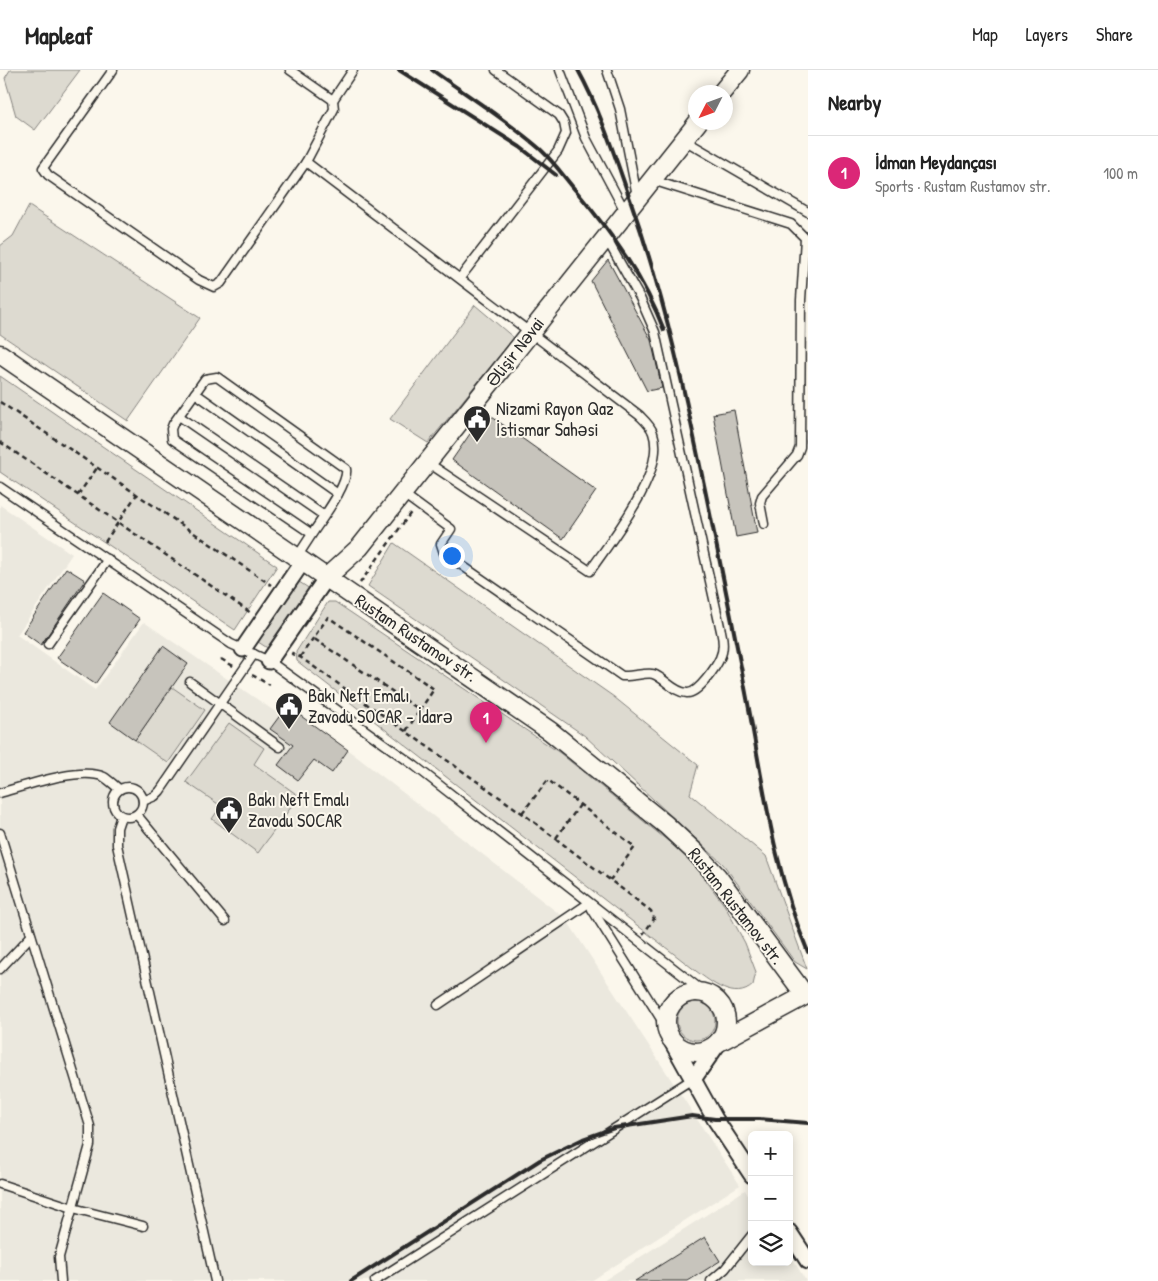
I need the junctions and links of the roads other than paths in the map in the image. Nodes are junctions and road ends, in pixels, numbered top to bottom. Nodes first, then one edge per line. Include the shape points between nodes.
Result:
1 (112, 70) edge
2 (290, 70) edge
3 (353, 70) edge
4 (496, 70) edge
5 (560, 70) edge
6 (607, 70) edge
7 (740, 70) edge
8 (728, 85) edge
9 (333, 100) junction
10 (692, 130) edge
11 (684, 140) junction
12 (306, 162) junction
13 (652, 180) junction
14 (637, 198) junction
15 (808, 212) edge
16 (626, 213) junction
17 (606, 238) junction
18 (460, 278) junction
19 (531, 332) junction
20 (0, 354) edge
21 (195, 393) junction
22 (178, 416) junction
23 (427, 462) junction
24 (0, 487) edge
25 (402, 493) junction
26 (338, 494) junction
27 (323, 515) junction
28 (764, 524) dead end
29 (312, 534) junction
30 (108, 559) junction
31 (300, 559) junction
32 (327, 577) junction
33 (48, 644) dead end
34 (249, 652) junction
35 (269, 661) junction
36 (190, 682) dead end
37 (220, 704) junction
38 (280, 747) dead end
39 (119, 789) junction
40 (0, 793) edge
41 (143, 801) junction
42 (136, 814) junction
43 (121, 816) junction
44 (0, 833) edge
45 (589, 903) junction
46 (225, 921) dead end
47 (31, 936) junction
48 (0, 968) edge
49 (704, 992) junction
50 (807, 994) edge
51 (438, 1005) dead end
52 (668, 1032) junction
53 (719, 1042) junction
54 (694, 1078) junction
55 (748, 1169) edge
56 (0, 1184) edge
57 (73, 1208) junction
58 (144, 1226) dead end
59 (793, 1238) edge
60 (748, 1240) edge
61 (808, 1261) edge
62 (60, 1281) edge
63 (215, 1281) edge
64 (375, 1281) edge
65 (711, 1281) edge

1 - 12 lane via 43,168 48,176 199,280 214,287 221,283
2 - 9 lane
3 - 9 lane
4 - 18 lane via 558,115 566,133 564,142 547,168
5 - 16 lane via 586,138
6 - 14 lane via 620,109
7 - 8 street
9 - 12 lane via 334,109
10 - 11 street, Əlişir Nəvai
11 - 13 street, Əlişir Nəvai
11 - 15 lane
12 - 18 lane
13 - 14 street, Əlişir Nəvai
13 - 28 lane via 791,224 805,238 800,447 797,455 762,496
14 - 16 street, Əlişir Nəvai
16 - 17 street, Əlişir Nəvai
17 - 19 street, Əlişir Nəvai
17 - 25 lane via 655,332 723,639 721,657 700,688 685,693 653,674 622,676 444,553 441,544 452,528
18 - 19 lane
19 - 23 street, Əlişir Nəvai
19 - 23 lane via 639,415 654,433 654,464 642,494 590,571
20 - 31 street, Rustam Rustamov str.
21 - 22 lane
21 - 26 lane
21 - 26 lane via 205,379 217,377 343,464 347,474
22 - 27 lane
22 - 29 lane via 170,429 172,439
23 - 25 street, Əlişir Nəvai
24 - 30 lane
25 - 32 street, Əlişir Nəvai via 360,547
26 - 27 lane
27 - 29 lane
29 - 31 lane
30 - 33 lane
30 - 34 lane via 231,644
31 - 32 street, Rustam Rustamov str.
31 - 34 street
32 - 35 street
32 - 50 street, Rustam Rustamov str. via 533,718 666,825 711,869
34 - 35 lane
34 - 37 lane
35 - 45 lane via 415,766
36 - 37 lane
37 - 38 lane
37 - 41 lane via 160,791
39 - 40 lane via 104,777 92,774
39 - 41 lane via 134,788
39 - 43 lane via 112,803
41 - 42 lane
42 - 43 lane
42 - 46 lane
43 - 63 lane via 117,845
44 - 47 lane
45 - 49 lane
45 - 51 lane
45 - 52 lane
47 - 48 lane
47 - 57 lane via 90,1126 90,1145
49 - 52 street via 692,991 676,999 666,1014
49 - 53 street via 723,1007 725,1031
50 - 53 street
52 - 53 street via 683,1049 699,1052
52 - 54 street
53 - 54 street
54 - 55 street via 715,1119
54 - 64 lane
56 - 57 lane
57 - 58 lane
57 - 62 lane via 59,1257
59 - 61 street
60 - 65 lane

